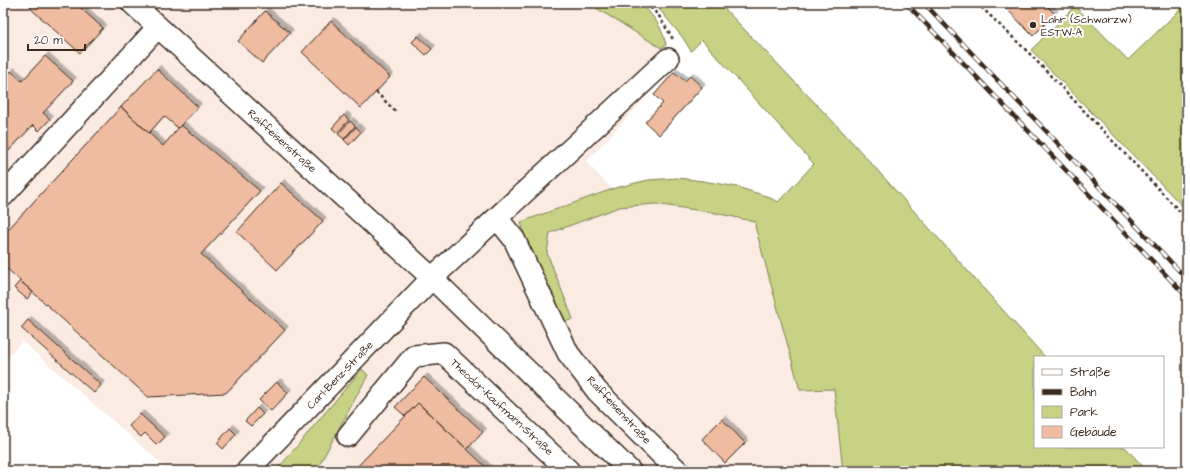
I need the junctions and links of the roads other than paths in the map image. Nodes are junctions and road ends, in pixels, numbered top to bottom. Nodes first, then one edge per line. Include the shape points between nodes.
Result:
1 (132, 3) edge
2 (158, 27) junction
3 (668, 60) road end
4 (3, 196) edge
5 (497, 218) junction
6 (432, 278) junction
7 (348, 436) dead end
8 (248, 471) edge
9 (569, 471) edge
10 (630, 471) edge
11 (678, 471) edge

1 - 2 street, Raiffeisenstraße
2 - 4 street
2 - 6 street, Raiffeisenstraße
3 - 5 street
5 - 6 street
5 - 11 street, Raiffeisenstraße via 514,239 568,353 597,391
6 - 8 street, Carl-Benz-Straße
6 - 10 street, Raiffeisenstraße
7 - 9 street, Theodor-Kaufmann-Straße via 414,356 444,353

